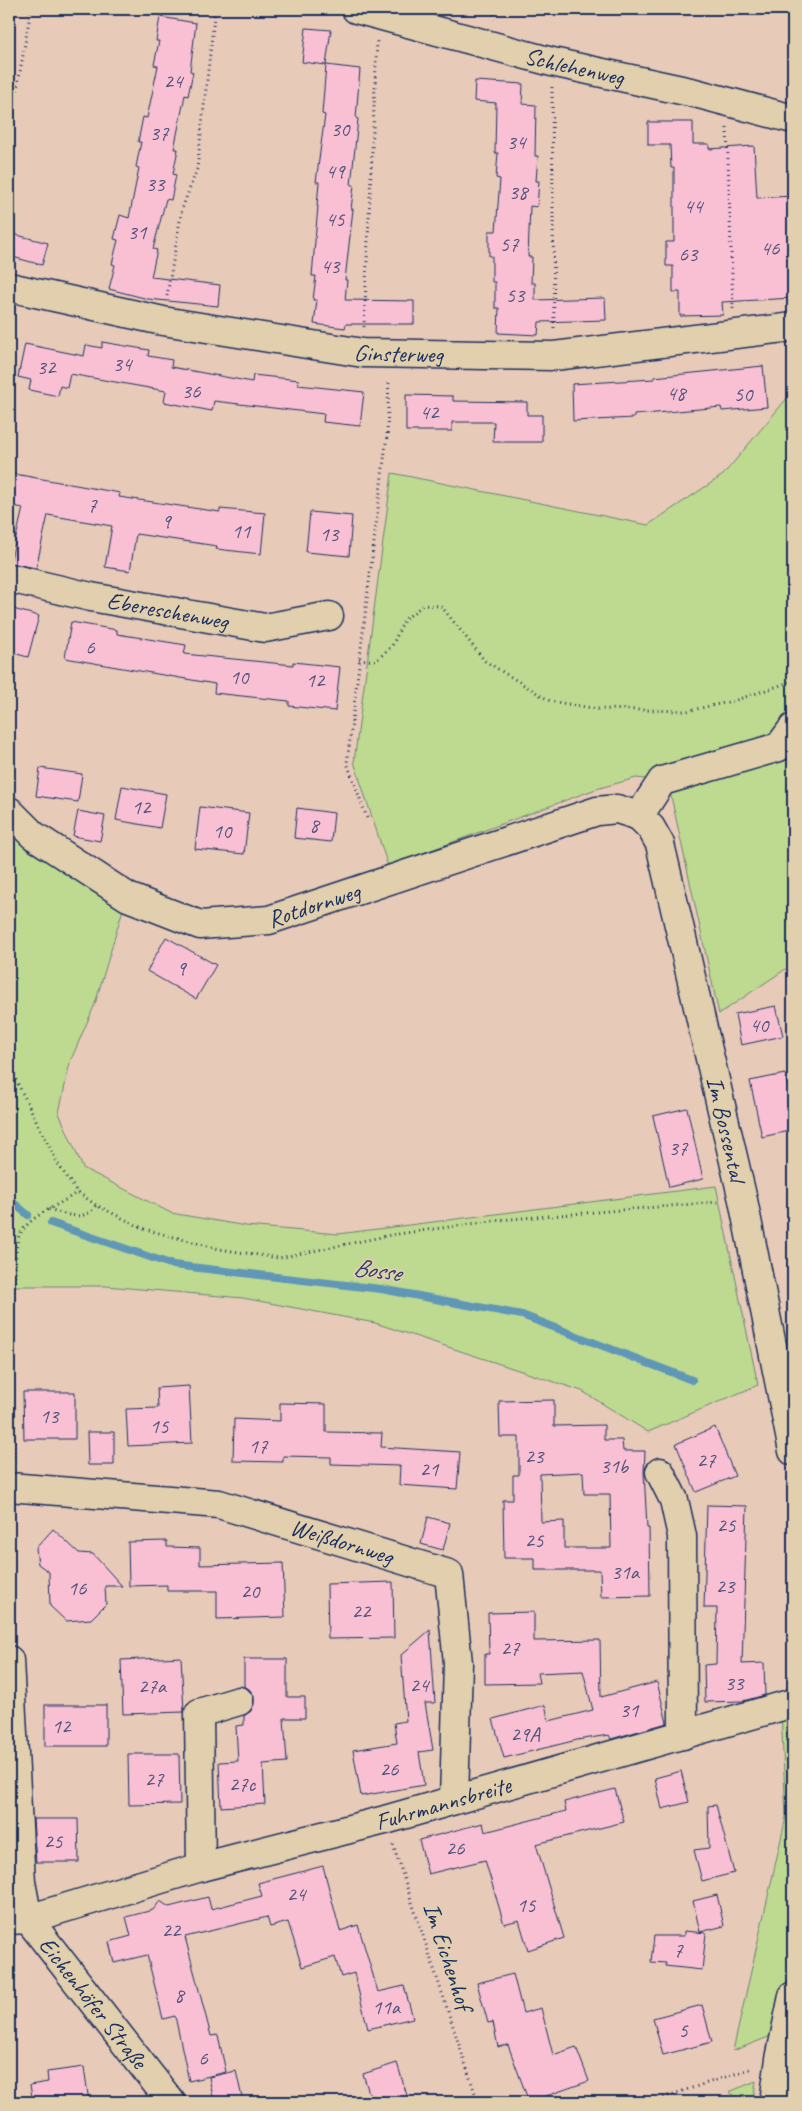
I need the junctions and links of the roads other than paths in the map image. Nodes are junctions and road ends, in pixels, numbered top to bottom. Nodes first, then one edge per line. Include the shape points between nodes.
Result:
1 (368, 12) edge
2 (793, 119) edge
3 (9, 287) edge
4 (793, 327) edge
5 (9, 578) edge
6 (329, 616) dead end
7 (793, 728) edge
8 (9, 811) edge
9 (639, 816) junction
10 (793, 1450) edge
11 (660, 1472) dead end
12 (11, 1476) edge
13 (9, 1660) edge
14 (239, 1700) dead end
15 (793, 1704) edge
16 (683, 1735) junction
17 (454, 1800) junction
18 (201, 1867) junction
19 (18, 1920) edge
20 (793, 1996) edge
21 (171, 2102) edge
22 (774, 2102) edge

1 - 2 street, Schlehenweg via 552,62 695,93
3 - 4 street, Ginsterweg via 162,321 363,353 554,356
5 - 6 street, Ebereschenweg via 91,598 265,628
7 - 9 street via 779,747 662,781
8 - 9 street, Rotdornweg via 33,835 128,897 200,925 269,920 598,810 617,809
9 - 10 street, Im Bossental via 652,828 660,844 743,1200
11 - 16 street via 674,1500 682,1536
12 - 17 street, Weißdornweg via 219,1504 449,1574 458,1663
13 - 19 street, Eichenhöfer Straße via 21,1882
14 - 18 street via 199,1712
15 - 16 street, Fuhrmannsbreite
16 - 17 street, Fuhrmannsbreite
17 - 18 street, Fuhrmannsbreite
18 - 19 street, Fuhrmannsbreite
19 - 21 street, Eichenhöfer Straße
20 - 22 street

